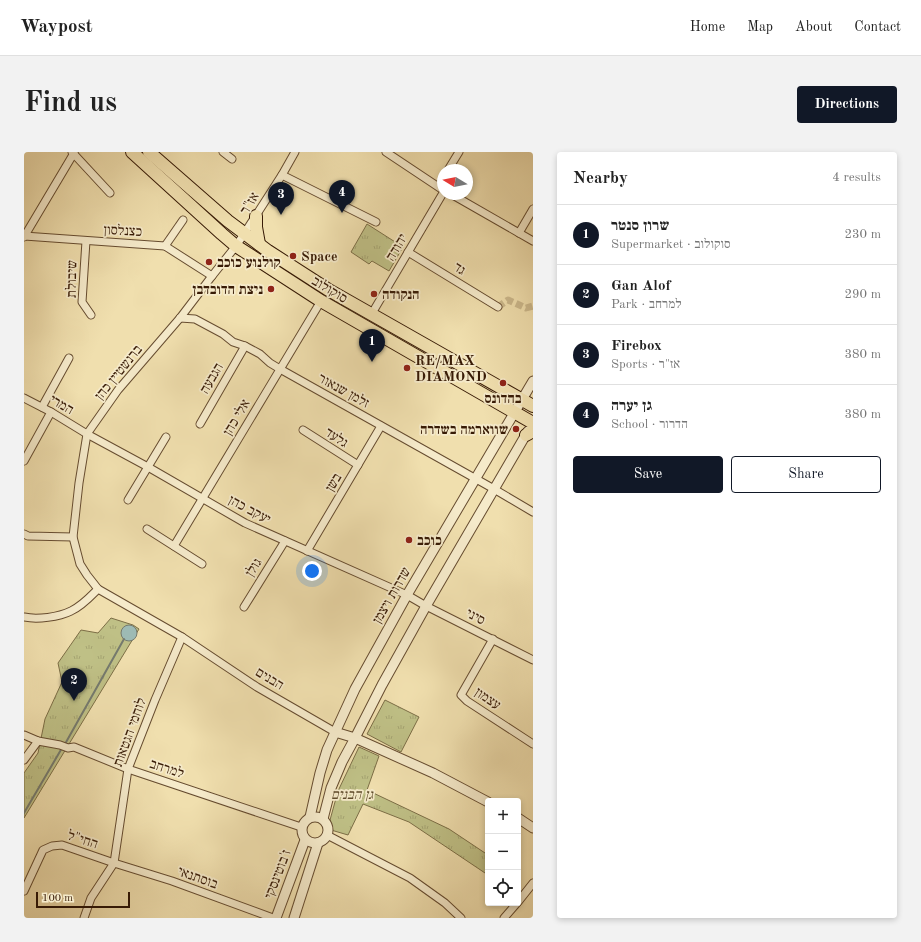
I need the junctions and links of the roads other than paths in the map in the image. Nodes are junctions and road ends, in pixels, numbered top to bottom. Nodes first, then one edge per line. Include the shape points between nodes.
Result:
1 (132, 152) edge
2 (149, 152) edge
3 (223, 152) edge
4 (295, 152) edge
5 (386, 152) edge
6 (459, 152) edge
7 (73, 153) edge
8 (232, 160) dead end
9 (452, 164) edge
10 (282, 175) junction
11 (437, 187) edge
12 (110, 193) dead end
13 (438, 200) edge
14 (461, 200) edge
15 (533, 209) edge
16 (256, 216) junction
17 (183, 220) dead end
18 (376, 222) dead end
19 (518, 233) junction
20 (244, 234) junction
21 (24, 237) edge
22 (86, 241) junction
23 (533, 241) edge
24 (258, 244) junction
25 (165, 246) junction
26 (236, 246) junction
27 (408, 252) junction
28 (212, 276) junction
29 (321, 301) junction
30 (498, 307) tunnel mouth
31 (91, 315) dead end
32 (372, 315) junction
33 (180, 318) junction
34 (245, 346) junction
35 (69, 358) dead end
36 (280, 369) junction
37 (533, 380) edge
38 (24, 398) edge
39 (522, 399) junction
40 (533, 406) edge
41 (42, 407) junction
42 (51, 412) junction
43 (514, 412) junction
44 (533, 423) edge
45 (200, 424) dead end
46 (381, 426) junction
47 (303, 430) dead end
48 (529, 433) edge
49 (87, 434) junction
50 (166, 437) dead end
51 (24, 461) edge
52 (358, 465) junction
53 (148, 467) junction
54 (475, 479) junction
55 (494, 489) junction
56 (203, 498) junction
57 (128, 500) dead end
58 (533, 512) edge
59 (147, 529) dead end
60 (24, 534) edge
61 (73, 537) junction
62 (285, 541) junction
63 (174, 546) junction
64 (307, 551) junction
65 (202, 564) dead end
66 (98, 589) junction
67 (407, 595) junction
68 (426, 606) junction
69 (244, 607) dead end
70 (24, 617) edge
71 (182, 637) junction
72 (493, 640) junction
73 (533, 660) edge
74 (335, 732) junction
75 (24, 736) edge
76 (355, 738) junction
77 (38, 741) junction
78 (533, 744) edge
79 (24, 760) edge
80 (128, 769) junction
81 (485, 800) edge
82 (310, 817) junction
83 (323, 819) junction
84 (521, 820) edge
85 (301, 826) junction
86 (533, 828) edge
87 (327, 835) junction
88 (305, 840) junction
89 (318, 843) junction
90 (114, 863) junction
91 (533, 883) edge
92 (24, 891) edge
93 (521, 899) edge
94 (515, 906) edge
95 (84, 918) edge
96 (274, 918) edge
97 (294, 918) edge
98 (461, 918) edge
99 (504, 918) edge

1 - 26 main road, סוקולוב
2 - 20 main road, סוקולוב
3 - 8 street
4 - 10 street, אז"ר
5 - 11 street
6 - 9 street
7 - 12 street
7 - 21 street
10 - 16 street, אז"ר
10 - 18 street
13 - 27 street, יהודה
14 - 19 street
15 - 19 street
16 - 20 street, אז"ר
16 - 24 main road
17 - 25 street
19 - 23 street
20 - 24 main road, סוקולוב
20 - 26 street, אז"ר
21 - 22 street, כצנלסון
22 - 25 street, כצנלסון
22 - 31 street, שיבולת via 82,302
24 - 32 main road, סוקולוב via 326,289
25 - 28 street, כצנלסון
26 - 28 street, ברנשטיין כהן
26 - 29 main road, סוקולוב
27 - 30 street, גד
27 - 32 street, יהודה
28 - 33 street, ברנשטיין כהן
29 - 36 street, אלי כהן
29 - 43 main road, סוקולוב
32 - 39 main road, סוקולוב
33 - 34 street, זלמן שנאור via 195,319 233,342
33 - 49 street, ברנשטיין כהן via 118,390
34 - 36 street, זלמן שנאור
34 - 45 street, הגבעה
35 - 41 street
36 - 46 street, זלמן שנאור
36 - 56 street, אלי כהן
37 - 39 street, שדרות ויצמן
38 - 41 street, המרי
39 - 40 main road, סוקולוב
39 - 43 street, שדרות ויצמן
41 - 42 street, המרי
42 - 49 street, המרי
42 - 51 street
43 - 44 main road, סוקולוב
43 - 54 street, שדרות ויצמן
44 - 48 street
46 - 52 street, בשן
46 - 54 street, זלמן שנאור
47 - 52 street, גלעד
48 - 55 street
49 - 53 street, יעקב כהן
49 - 61 street, ברנשטיין כהן
50 - 53 street
52 - 64 street, בשן
53 - 56 street, יעקב כהן
53 - 57 street
54 - 55 street, זלמן שנאור
54 - 67 street, שדרות ויצמן
55 - 58 street, זלמן שנאור
55 - 68 street
56 - 62 street, יעקב כהן via 245,523
56 - 63 street, אלי כהן
59 - 63 street
60 - 61 street
61 - 66 street, הבנים via 80,564
62 - 64 street, יעקב כהן
62 - 69 street, גולן
63 - 65 street
64 - 67 street, יעקב כהן
66 - 70 street via 71,612 43,618
66 - 71 street, הבנים
67 - 68 street, סיני
67 - 74 street, שדרות ויצמן via 355,689
68 - 72 street, סיני
68 - 76 street
71 - 74 street, הבנים via 257,687
71 - 80 street, לוחמי הגטאות via 154,700
72 - 73 street, סיני
72 - 78 street, עצמון via 462,695 467,701
74 - 76 street, הבנים
74 - 82 street, שדרות ויצמן via 327,750
75 - 77 street, למרחב
76 - 81 street, הבנים via 433,773
76 - 83 street via 331,788
77 - 79 street
77 - 80 street, למרחב via 74,747
80 - 85 street, למרחב
80 - 90 street, לוחמי הגטאות
82 - 83 street
82 - 85 street
83 - 87 street via 328,826
84 - 86 street
85 - 88 street
87 - 89 street
87 - 98 street via 410,878
88 - 89 street
88 - 96 street, ז'בוטינסקי
89 - 97 street, ז'בוטינסקי
90 - 92 street, החי"ל via 62,845 52,846 44,850
90 - 95 street via 91,898
90 - 96 street, בוסתנאי
91 - 93 street
94 - 99 street

